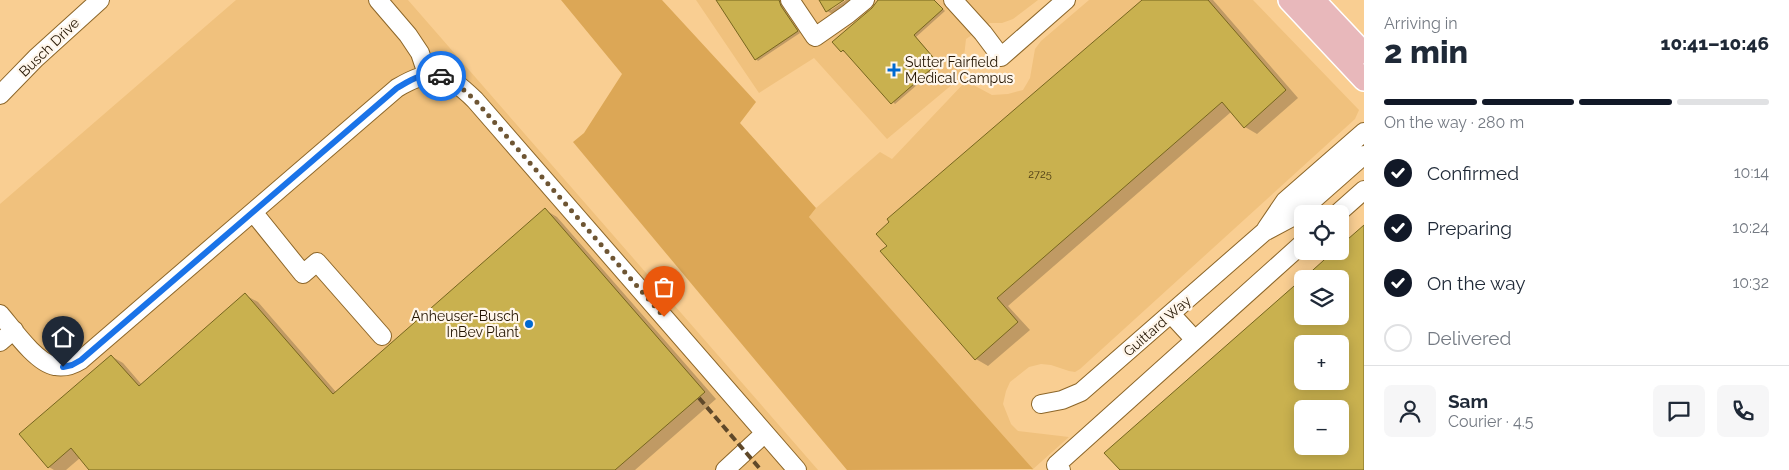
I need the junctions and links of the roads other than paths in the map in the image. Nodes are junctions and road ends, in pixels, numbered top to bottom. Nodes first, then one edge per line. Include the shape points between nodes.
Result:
1 (100, 0) edge
2 (378, 0) edge
3 (790, 0) edge
4 (865, 0) edge
5 (953, 0) edge
6 (1066, 0) edge
7 (1289, 0) edge
8 (1314, 0) edge
9 (1364, 53) edge
10 (427, 74) junction
11 (1364, 80) edge
12 (0, 95) edge
13 (1364, 132) edge
14 (1364, 155) edge
15 (1364, 190) edge
16 (1347, 205) edge
17 (253, 212) junction
18 (1264, 232) junction
19 (1294, 251) edge
20 (0, 314) edge
21 (1171, 314) junction
22 (14, 330) junction
23 (382, 336) dead end
24 (1195, 340) junction
25 (0, 342) edge
26 (1041, 404) dead end
27 (766, 434) junction
28 (725, 470) edge
29 (797, 470) edge
30 (1061, 470) edge

1 - 12 street, Busch Drive
2 - 10 street via 420,53
3 - 4 street via 815,37
5 - 6 street via 1001,58
7 - 11 main road
8 - 9 main road
10 - 17 street via 397,88
10 - 27 street via 456,83 475,100
13 - 18 street, Guittard Way via 1285,201
14 - 18 street, Guittard Way via 1296,215
15 - 16 street
17 - 22 street via 72,365 52,366
17 - 23 street via 303,274 316,262
18 - 21 street, Guittard Way
19 - 24 street
20 - 22 street
21 - 24 street
21 - 26 street, Guittard Way via 1081,392
22 - 25 street
24 - 30 street via 1056,465
27 - 28 street
27 - 29 street

